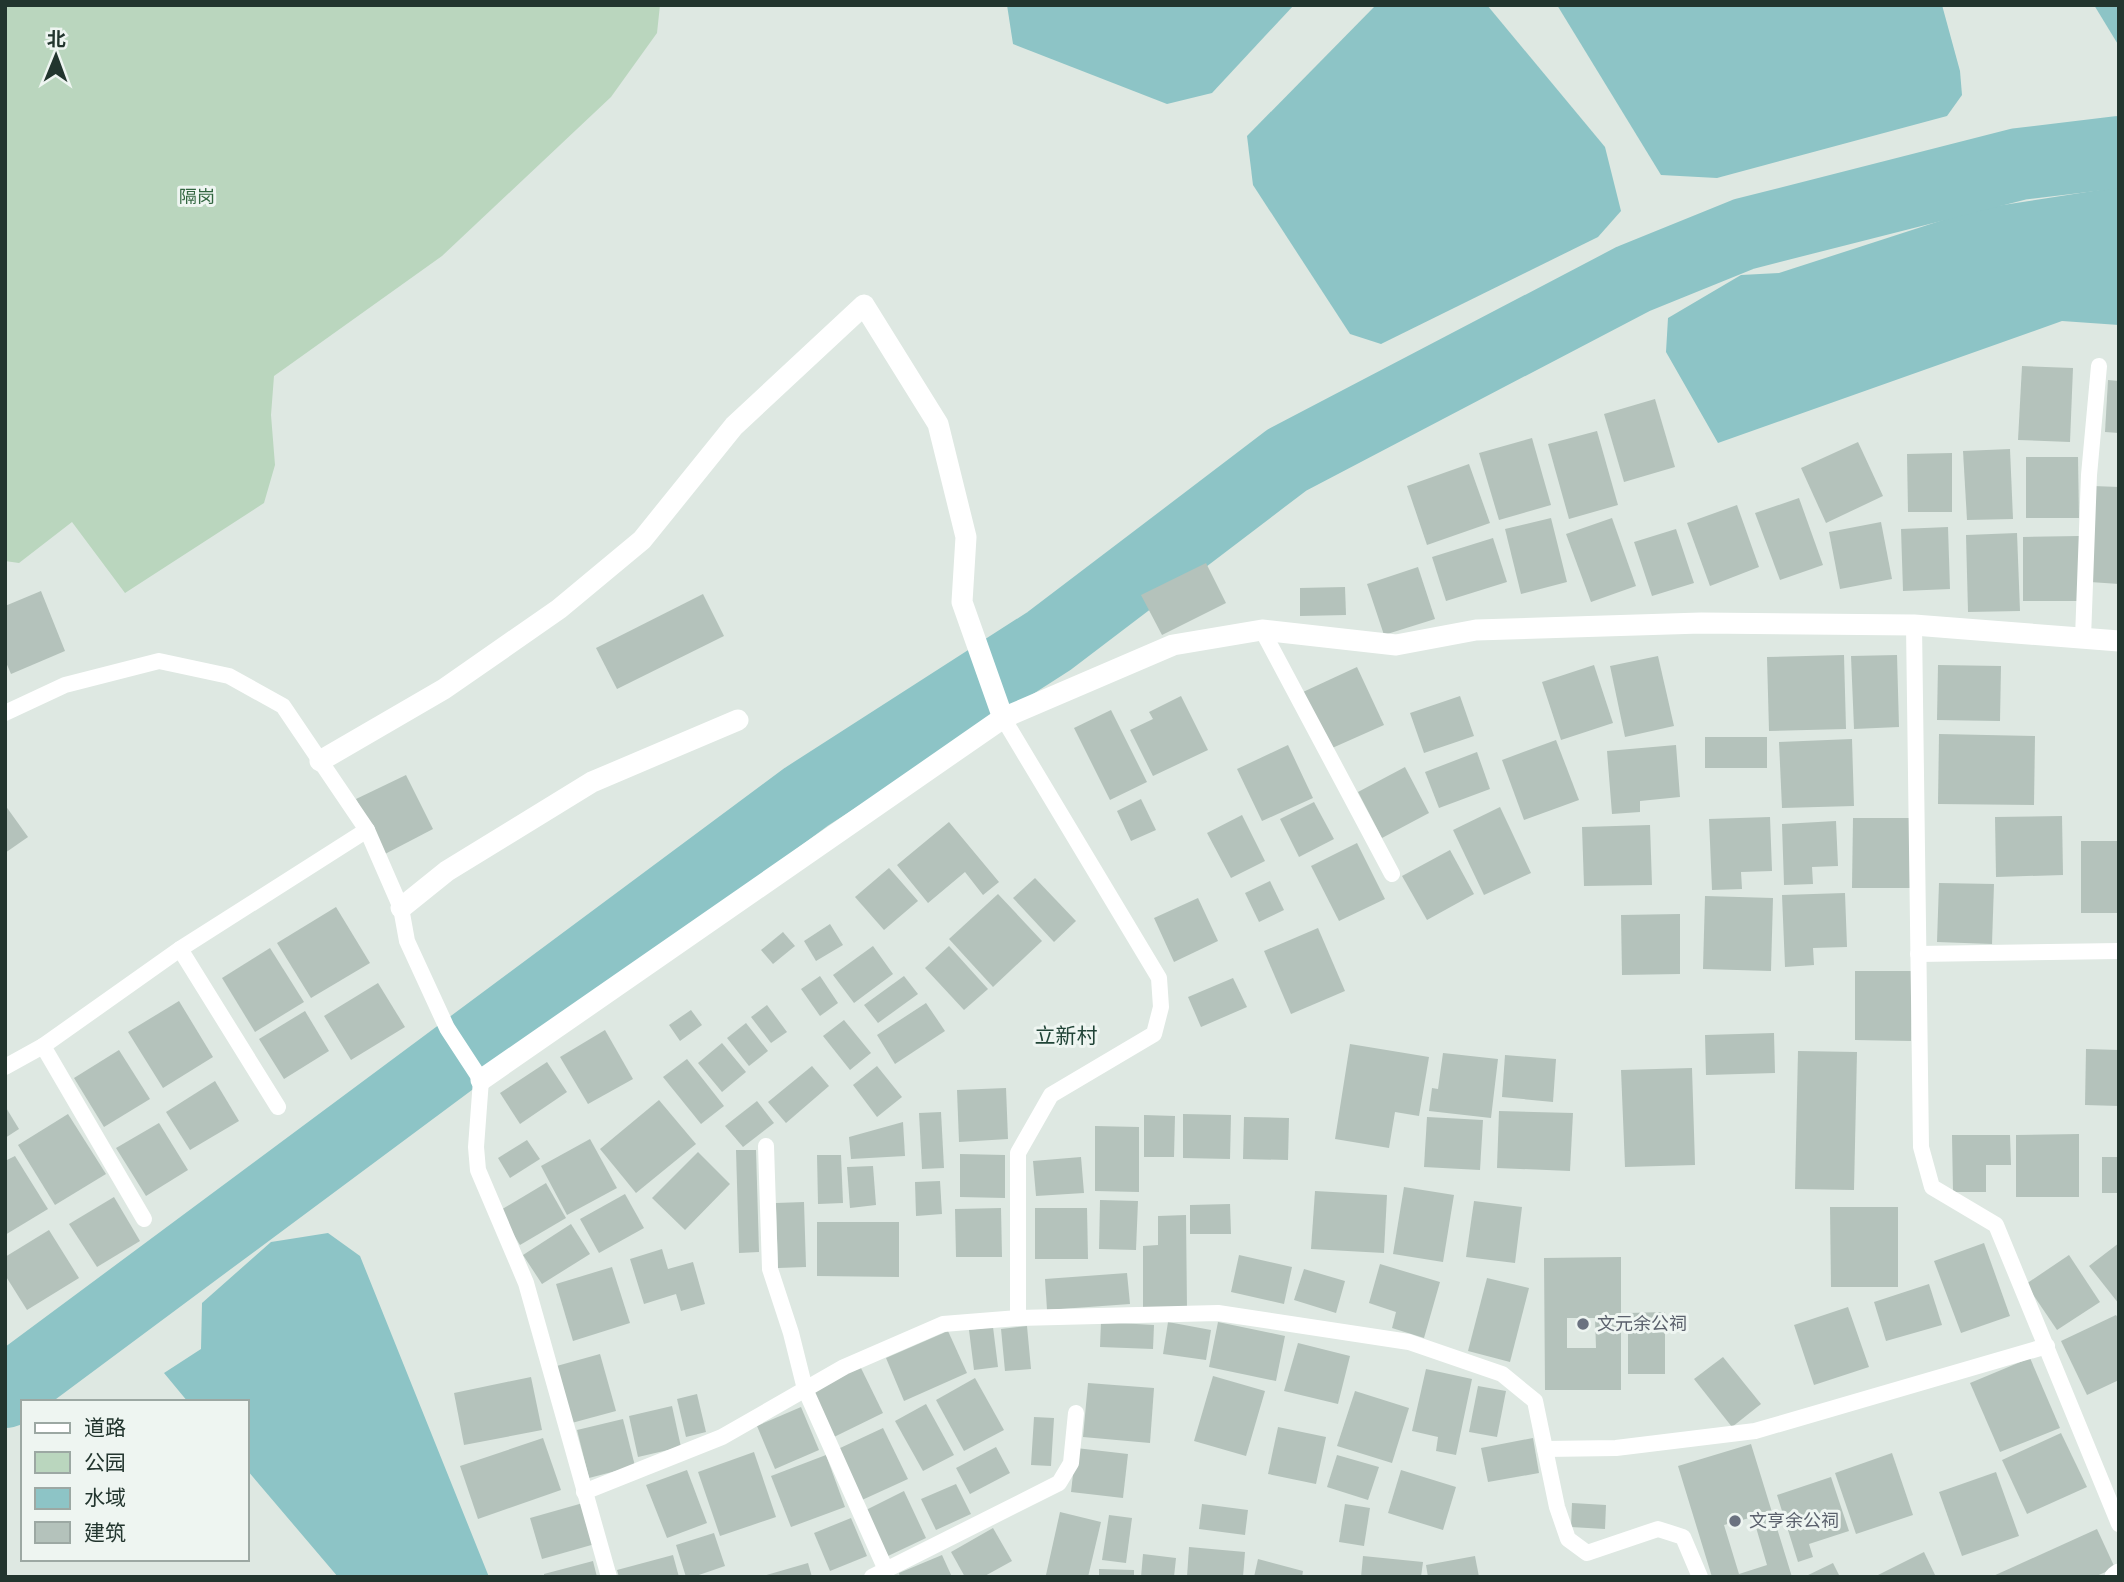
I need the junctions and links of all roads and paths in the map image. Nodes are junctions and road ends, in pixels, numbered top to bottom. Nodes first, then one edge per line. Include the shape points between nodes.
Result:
1 (2099, 366) dead end
2 (1913, 625) junction
3 (1262, 630) junction
4 (2083, 638) junction
5 (2119, 641) edge
6 (5, 713) edge
7 (1003, 718) junction
8 (738, 720) dead end
9 (320, 761) junction
10 (367, 830) junction
11 (1392, 874) dead end
12 (401, 908) junction
13 (180, 949) junction
14 (2119, 951) edge
15 (1918, 954) junction
16 (43, 1046) junction
17 (5, 1067) edge
18 (478, 1074) junction
19 (278, 1107) dead end
20 (766, 1146) dead end
21 (144, 1219) dead end
22 (1018, 1318) junction
23 (2047, 1346) junction
24 (805, 1389) junction
25 (1076, 1413) dead end
26 (1545, 1448) junction
27 (584, 1492) junction
28 (2119, 1524) edge
29 (879, 1573) edge
30 (608, 1577) edge
31 (1699, 1577) edge

1 - 4 lane via 2089,475
2 - 3 street via 1701,623 1476,630 1396,645
2 - 4 street
2 - 15 lane
3 - 7 street via 1173,645
3 - 11 lane
4 - 5 street
6 - 9 lane via 65,685 159,661 229,676 282,706
7 - 9 street via 961,601 966,537 938,424 864,305 734,426 642,540 559,609 444,689
7 - 18 street
7 - 22 lane via 1159,978 1161,1007 1154,1034 1051,1095 1018,1153
8 - 12 street via 592,782 447,871
9 - 10 lane
10 - 12 lane
10 - 13 lane
12 - 18 lane via 407,941 447,1028
13 - 16 lane
13 - 19 lane
14 - 15 lane
15 - 23 lane via 1922,1147 1932,1187 1996,1225
16 - 17 lane
16 - 21 lane
18 - 27 lane via 478,1170 526,1283
20 - 24 lane via 770,1269
22 - 24 lane via 943,1324
22 - 26 lane via 1218,1313 1409,1342 1502,1374 1535,1401
23 - 26 lane via 1755,1431 1616,1448
23 - 28 lane
24 - 27 lane via 722,1437
24 - 29 lane
25 - 29 lane via 1071,1463 1059,1483
26 - 31 lane via 1568,1539 1587,1553 1658,1529 1683,1537
27 - 30 lane

